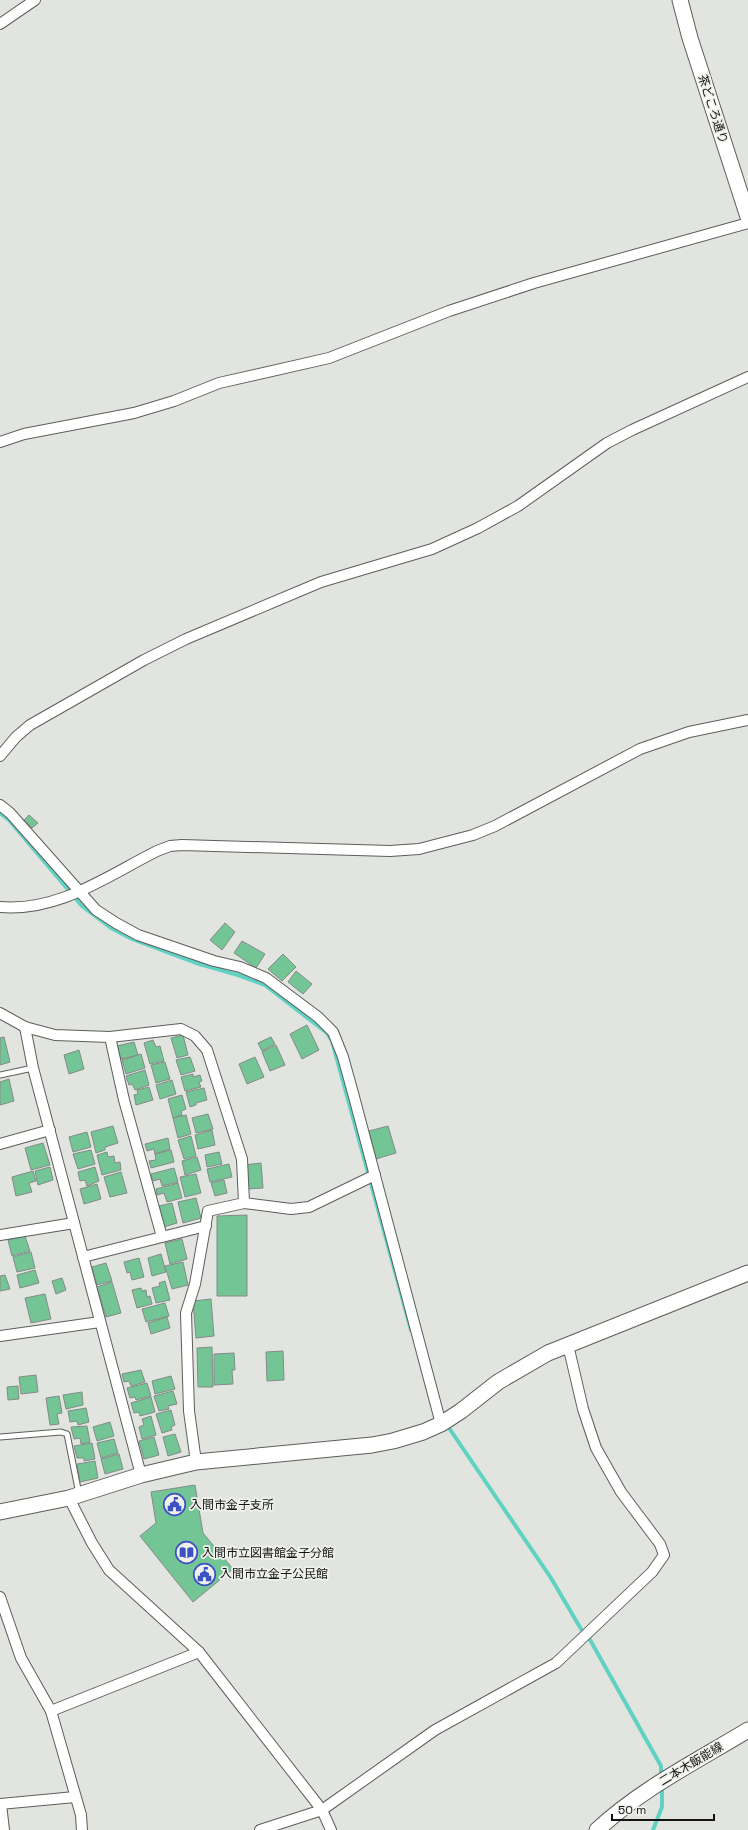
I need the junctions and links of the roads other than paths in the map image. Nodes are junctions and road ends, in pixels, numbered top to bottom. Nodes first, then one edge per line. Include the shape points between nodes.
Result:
1 (35, 0) edge
2 (680, 0) edge
3 (0, 24) edge
4 (748, 217) edge
5 (748, 223) edge
6 (748, 377) edge
7 (0, 442) edge
8 (748, 720) edge
9 (0, 756) edge
10 (0, 805) edge
11 (79, 892) junction
12 (0, 907) edge
13 (0, 1013) edge
14 (25, 1027) junction
15 (110, 1037) junction
16 (34, 1068) junction
17 (0, 1075) edge
18 (50, 1130) junction
19 (0, 1144) edge
20 (375, 1175) junction
21 (244, 1203) junction
22 (74, 1223) junction
23 (206, 1226) junction
24 (0, 1235) edge
25 (162, 1237) junction
26 (83, 1257) junction
27 (748, 1273) edge
28 (100, 1322) junction
29 (0, 1336) edge
30 (568, 1345) junction
31 (441, 1424) junction
32 (0, 1437) edge
33 (196, 1462) junction
34 (141, 1475) junction
35 (74, 1497) junction
36 (0, 1512) edge
37 (0, 1597) edge
38 (199, 1652) junction
39 (51, 1712) junction
40 (748, 1730) edge
41 (75, 1797) junction
42 (0, 1804) edge
43 (322, 1810) junction
44 (4, 1830) edge
45 (82, 1830) edge
46 (260, 1830) edge
47 (331, 1830) edge
48 (597, 1830) edge

1 - 3 street
2 - 4 street, 茶どころ通り
5 - 7 street via 534,283 449,311 329,358 219,383 134,413 24,434
6 - 9 street via 607,443 518,506 478,528 432,549 321,582 158,653 30,725
8 - 11 street via 689,732 640,749 495,826 441,844 390,851 222,845 170,846
10 - 11 street via 10,813
11 - 12 street via 37,906
11 - 20 street via 96,910 138,935 214,961 240,967 266,978 318,1017 333,1032 343,1057
13 - 14 street
14 - 15 street via 55,1035
14 - 16 street
15 - 21 street via 181,1029 195,1036 207,1050 242,1159
15 - 25 street via 124,1100
16 - 17 lane
16 - 18 street
18 - 19 street
18 - 22 street
20 - 21 street via 309,1207 291,1209
20 - 31 street
21 - 23 street via 208,1211
22 - 24 street
22 - 26 street
23 - 25 street
23 - 33 street via 196,1284 186,1313 189,1411
25 - 26 street
26 - 28 street
27 - 30 street
28 - 29 street
28 - 34 street
30 - 31 street via 498,1382
30 - 43 street via 583,1409 596,1448 621,1492 660,1544 664,1555 652,1572 556,1663 435,1730
31 - 33 street via 423,1432 372,1445
32 - 35 lane via 61,1432 66,1434
33 - 34 street
34 - 35 street
35 - 36 street
35 - 38 street via 92,1544 109,1570
37 - 39 street via 21,1658
38 - 39 street
38 - 43 street
39 - 41 street
40 - 48 street, 二本木飯能線 via 651,1788
41 - 42 street
41 - 45 street via 81,1815
42 - 44 street
43 - 46 street
43 - 47 street

